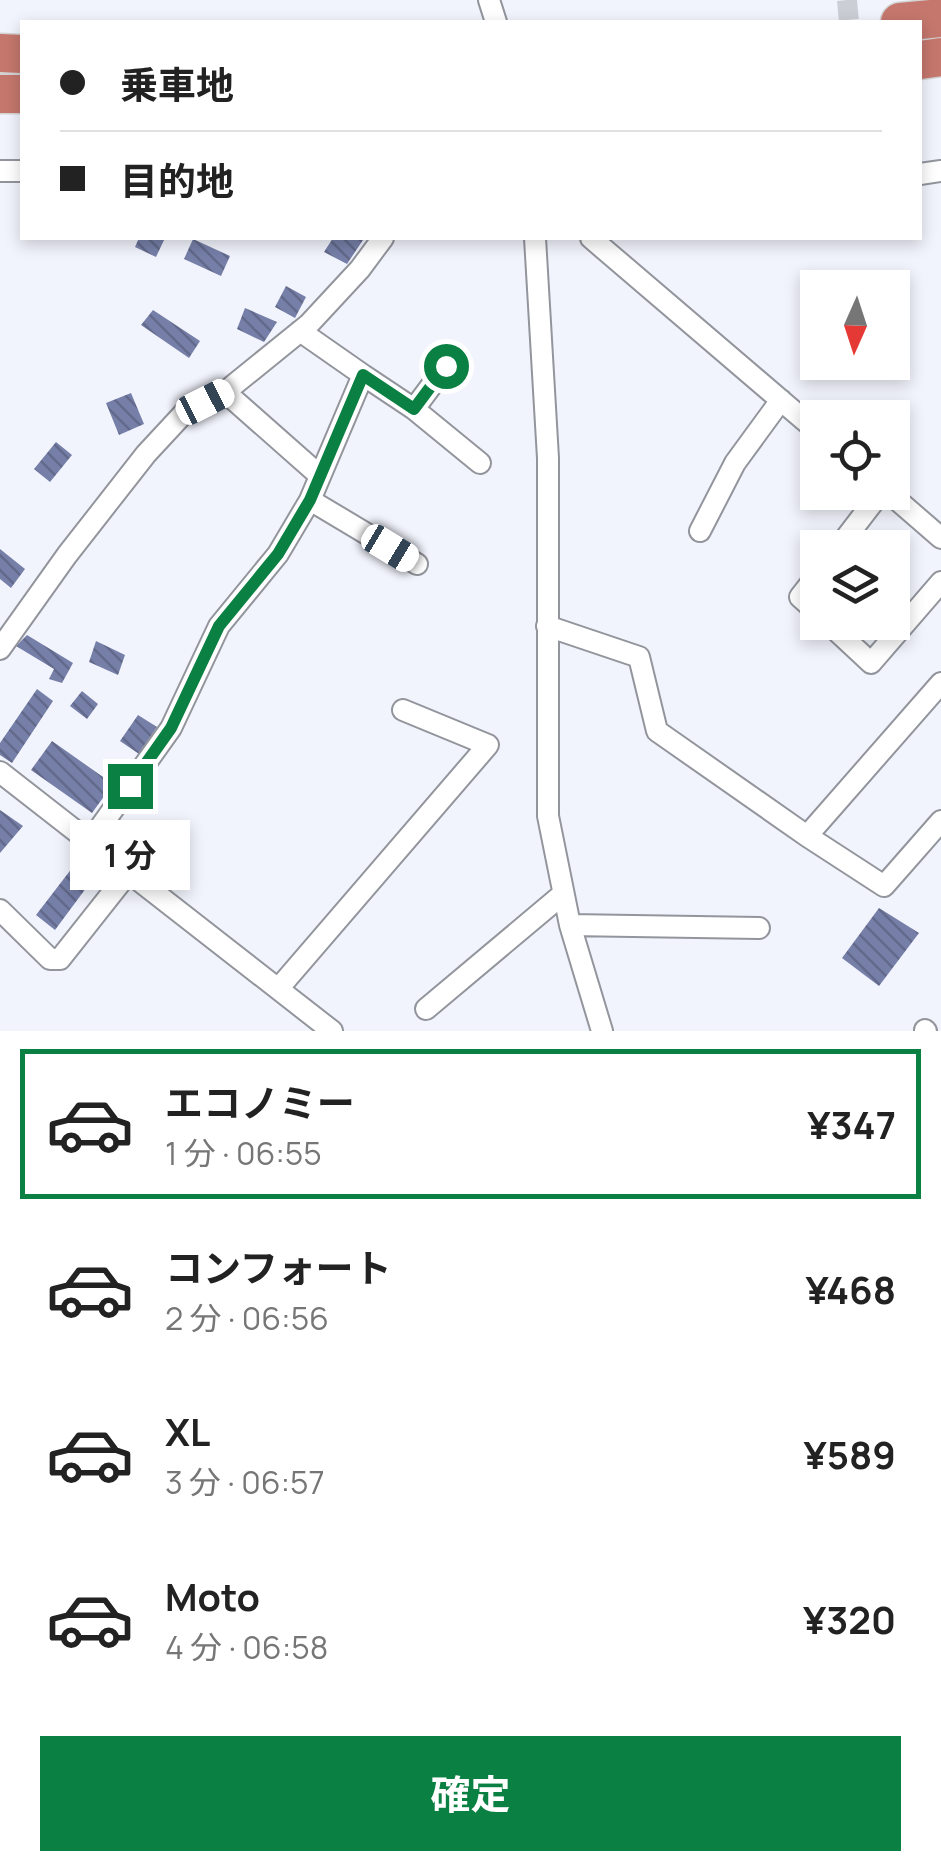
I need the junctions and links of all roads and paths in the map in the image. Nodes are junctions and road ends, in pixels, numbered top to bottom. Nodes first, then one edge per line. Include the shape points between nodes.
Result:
1 (382, 240) edge
2 (534, 240) edge
3 (593, 240) edge
4 (300, 331) junction
5 (446, 366) dead end
6 (363, 375) junction
7 (225, 392) junction
8 (781, 400) junction
9 (414, 409) junction
10 (800, 416) edge
11 (480, 462) dead end
12 (319, 475) junction
13 (310, 500) junction
14 (869, 510) edge
15 (906, 510) edge
16 (853, 530) edge
17 (700, 531) dead end
18 (941, 538) edge
19 (417, 564) dead end
20 (941, 582) edge
21 (910, 618) edge
22 (548, 626) junction
23 (846, 640) edge
24 (891, 640) edge
25 (0, 649) edge
26 (941, 682) edge
27 (403, 710) dead end
28 (0, 772) edge
29 (941, 821) edge
30 (807, 836) junction
31 (90, 843) junction
32 (128, 873) junction
33 (562, 894) junction
34 (0, 910) edge
35 (570, 926) junction
36 (759, 928) dead end
37 (278, 989) junction
38 (426, 1010) dead end
39 (332, 1031) edge
40 (602, 1031) edge

1 - 4 street
2 - 22 street via 548,458
3 - 8 street
4 - 6 street
4 - 7 street
5 - 9 street
6 - 9 street
6 - 12 street
7 - 12 street
7 - 25 street via 185,412 146,454
8 - 10 street
8 - 17 street via 735,463
9 - 11 street
12 - 13 street
13 - 19 street
13 - 31 street via 278,554 219,626 171,728
14 - 16 street
15 - 18 street
20 - 21 street
22 - 30 street via 640,657 656,732
22 - 33 street via 548,816
23 - 24 street via 871,663
26 - 30 street
27 - 37 street via 488,745
28 - 31 street
29 - 30 street via 884,886
31 - 32 street
32 - 34 street via 60,959 50,959
32 - 37 street
33 - 35 street
33 - 38 street
35 - 36 street
35 - 40 street
37 - 39 street

